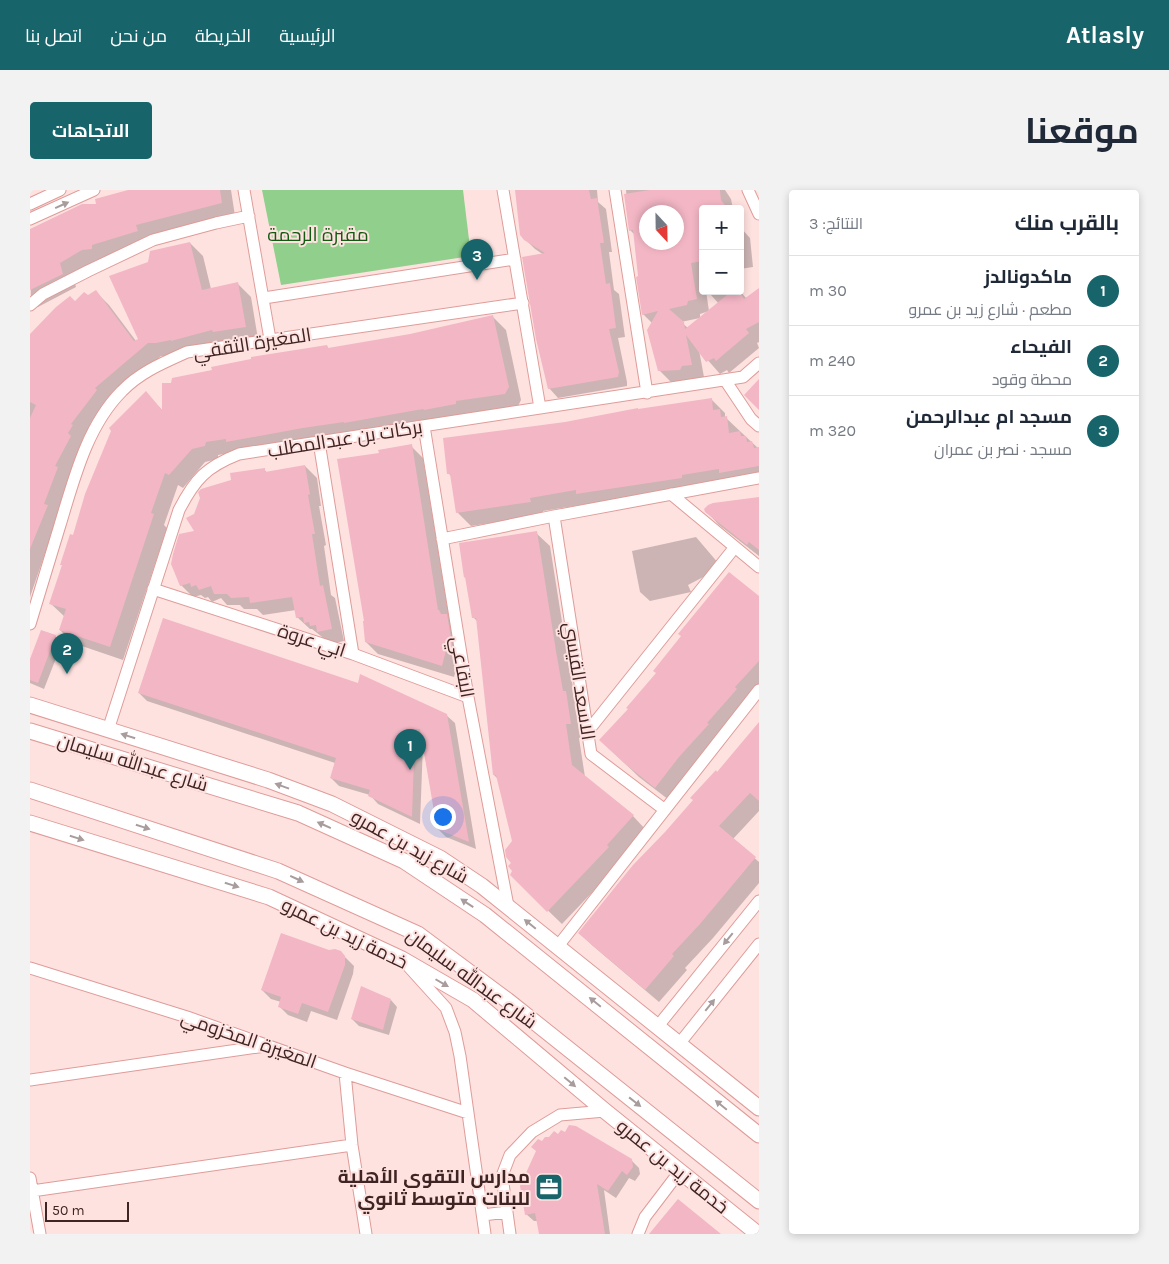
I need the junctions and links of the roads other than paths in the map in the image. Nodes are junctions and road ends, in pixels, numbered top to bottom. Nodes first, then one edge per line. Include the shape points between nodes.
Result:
1 (60, 190) edge
2 (94, 190) edge
3 (244, 190) edge
4 (503, 190) edge
5 (615, 190) edge
6 (748, 190) edge
7 (30, 204) edge
8 (759, 214) edge
9 (249, 216) junction
10 (30, 219) edge
11 (515, 259) junction
12 (264, 298) junction
13 (523, 303) junction
14 (30, 305) edge
15 (270, 339) junction
16 (759, 363) edge
17 (725, 380) junction
18 (647, 393) junction
19 (540, 408) junction
20 (424, 426) junction
21 (759, 426) edge
22 (319, 442) junction
23 (759, 478) edge
24 (671, 494) junction
25 (554, 516) junction
26 (442, 539) junction
27 (735, 547) junction
28 (759, 567) edge
29 (153, 589) junction
30 (30, 624) edge
31 (353, 654) junction
32 (759, 690) edge
33 (468, 697) junction
34 (30, 705) edge
35 (108, 730) junction
36 (30, 731) edge
37 (588, 731) junction
38 (30, 790) edge
39 (304, 794) junction
40 (665, 810) junction
41 (298, 813) junction
42 (30, 823) edge
43 (278, 871) junction
44 (269, 897) junction
45 (759, 902) edge
46 (508, 906) junction
47 (759, 944) edge
48 (558, 946) junction
49 (402, 959) junction
50 (30, 968) edge
51 (658, 1026) junction
52 (679, 1044) junction
53 (266, 1045) junction
54 (345, 1073) junction
55 (30, 1080) edge
56 (759, 1108) edge
57 (605, 1111) junction
58 (468, 1112) junction
59 (759, 1135) edge
60 (352, 1145) junction
61 (680, 1171) junction
62 (30, 1178) edge
63 (32, 1191) junction
64 (759, 1201) edge
65 (507, 1212) junction
66 (483, 1216) junction
67 (40, 1234) edge
68 (366, 1234) edge
69 (486, 1234) edge
70 (510, 1234) edge
71 (638, 1234) edge
72 (758, 1234) edge

1 - 7 street
10 -> 2 street
3 - 9 street
4 - 11 street
5 - 18 street
6 - 8 street
9 - 12 street
9 - 14 street via 153,240 43,294
11 - 12 street
11 - 13 street
12 - 15 street
13 - 15 street, المغيرة الثقفي
13 - 19 street
15 - 30 street, المغيرة الثقفي via 188,352 150,369 122,390 88,442
16 - 17 street, بركات بن عبدالمطلب via 743,377
17 - 18 street, بركات بن عبدالمطلب
17 - 21 street via 751,420
18 - 19 street, بركات بن عبدالمطلب
19 - 20 street, بركات بن عبدالمطلب
20 - 22 street, بركات بن عبدالمطلب
20 - 26 street, البقاعي
22 - 29 street, بركات بن عبدالمطلب via 239,454 219,462 204,474 191,487 179,510
22 - 31 street
23 - 24 street
24 - 25 street
24 - 27 street
25 - 26 street
25 - 37 street, الاسعد القيسي
26 - 33 street, البقاعي
27 - 28 street
27 - 37 street
29 - 31 street, ابي عروة
29 - 35 street, بركات بن عبدالمطلب
31 - 33 street, ابي عروة
32 - 40 street
33 - 46 street, البقاعي
34 - 35 main road, شارع زيد بن عمرو
39 -> 35 main road, شارع زيد بن عمرو
36 - 41 main road, شارع عبدالله سليمان
37 - 40 street, الاسعد القيسي via 591,754
38 -> 43 main road, شارع عبدالله سليمان
39 - 41 main road
39 - 46 main road, شارع زيد بن عمرو via 332,804 440,858
40 - 48 street
59 -> 41 main road, شارع عبدالله سليمان via 485,915 404,861
42 -> 44 main road, خدمة زيد بن عمرو
43 - 44 main road
43 -> 64 main road, شارع عبدالله سليمان via 418,934 507,1000
44 - 49 main road, خدمة زيد بن عمرو
45 -> 51 street
48 -> 46 main road, شارع زيد بن عمرو
52 -> 47 street
48 - 51 main road, شارع زيد بن عمرو
49 -> 57 main road, خدمة زيد بن عمرو via 473,1000
49 - 58 street via 446,1008 455,1032
50 - 53 street, المغيرة المخزومي
51 - 52 main road, شارع زيد بن عمرو
52 - 56 main road, شارع زيد بن عمرو
53 - 54 street, المغيرة المخزومي
53 - 55 street
54 - 58 street, المغيرة المخزومي
54 - 60 street
57 - 61 main road, خدمة زيد بن عمرو
57 - 65 street via 560,1115 532,1132 510,1155 502,1176
58 - 66 street
60 - 63 street
60 - 68 street
61 - 71 street via 645,1217
61 - 72 main road, خدمة زيد بن عمرو
62 - 63 street
63 - 67 street
65 - 66 street
65 - 70 street
66 - 69 street

